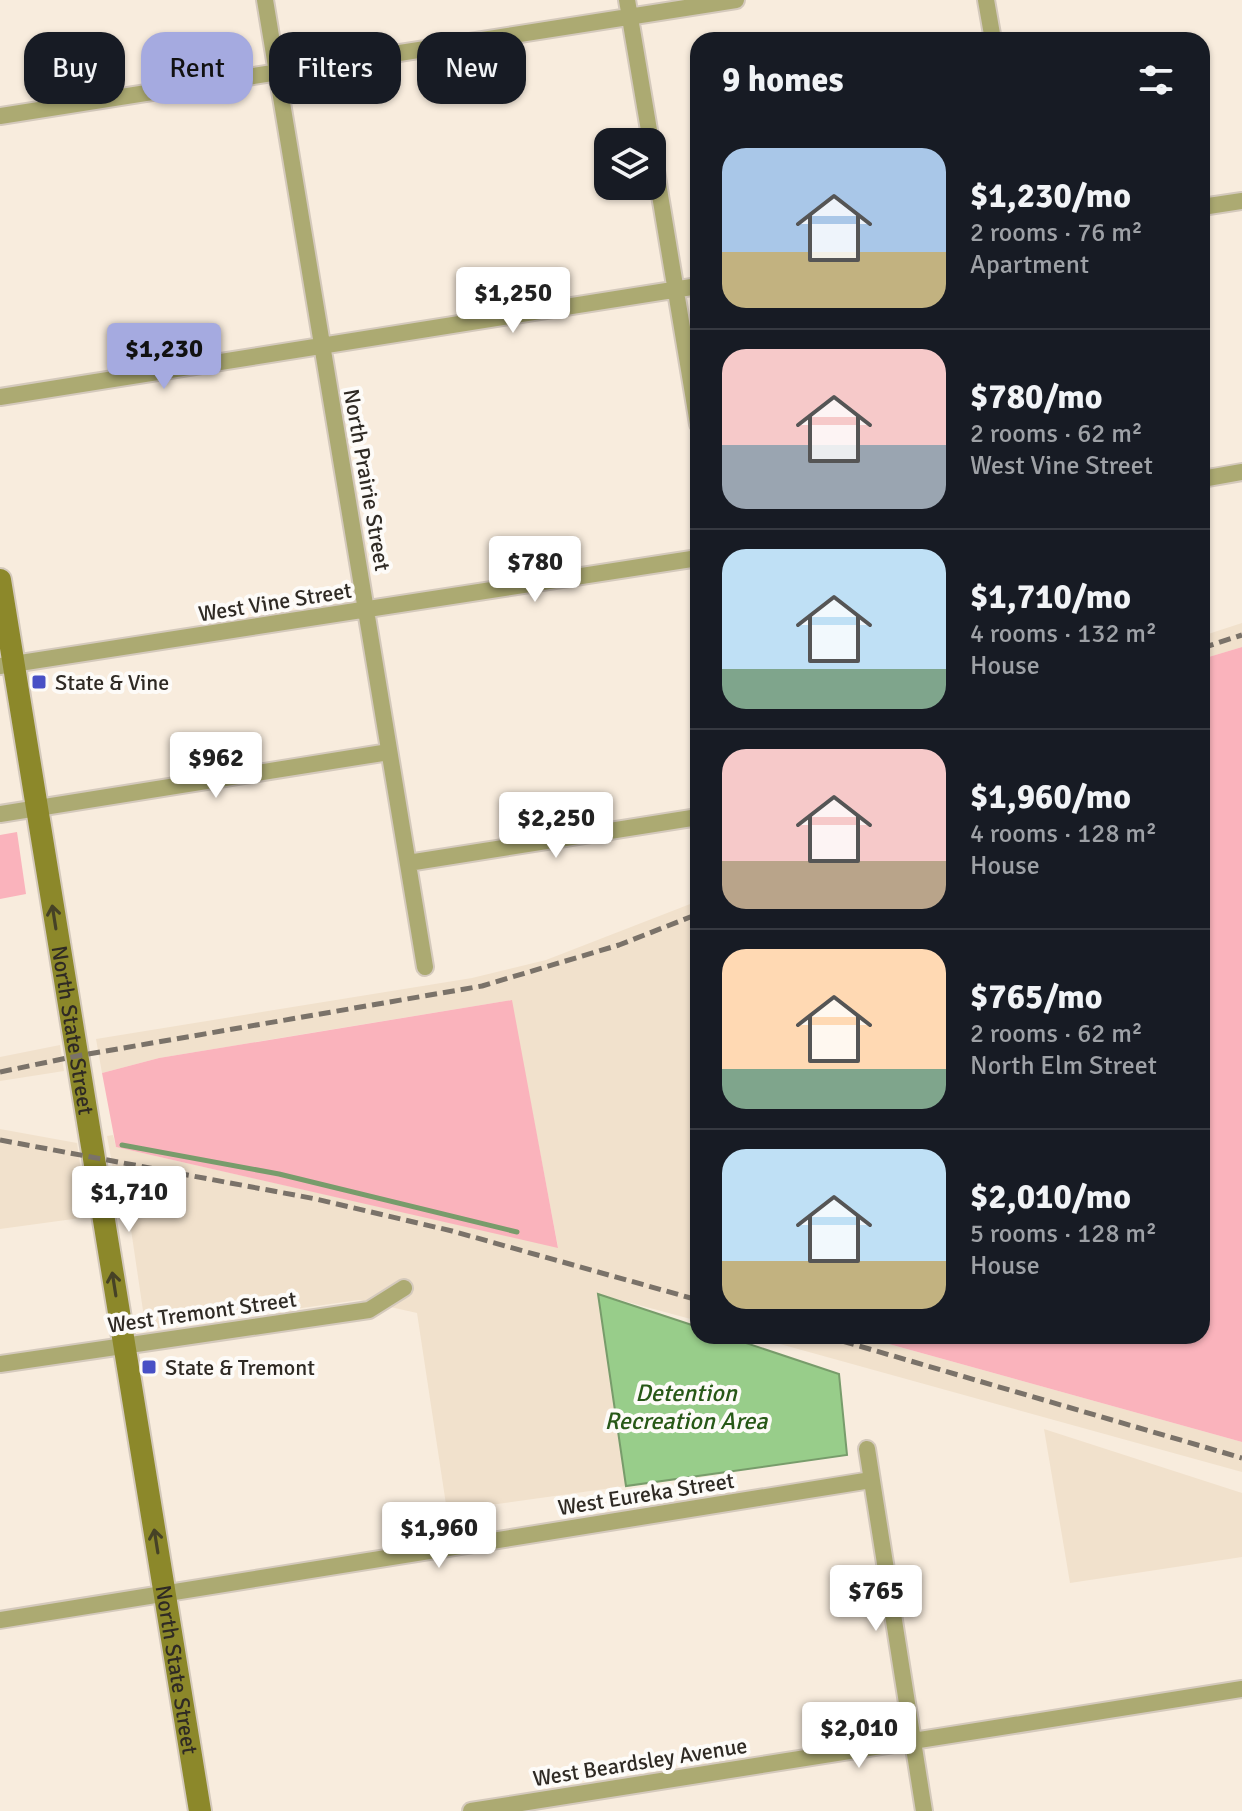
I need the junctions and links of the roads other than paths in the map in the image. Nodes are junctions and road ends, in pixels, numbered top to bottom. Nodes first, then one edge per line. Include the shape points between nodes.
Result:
1 (265, 0) edge
2 (736, 0) edge
3 (986, 0) edge
4 (628, 8) edge
5 (270, 32) edge
6 (992, 32) edge
7 (401, 49) edge
8 (269, 73) edge
9 (282, 104) edge
10 (0, 116) edge
11 (649, 128) edge
12 (661, 200) edge
13 (1242, 201) edge
14 (1210, 206) edge
15 (690, 287) edge
16 (675, 289) junction
17 (322, 345) junction
18 (690, 377) edge
19 (0, 397) edge
20 (1242, 472) edge
21 (1210, 478) edge
22 (690, 559) edge
23 (0, 580) edge
24 (366, 611) junction
25 (7, 665) edge
26 (389, 752) junction
27 (36, 808) junction
28 (0, 814) edge
29 (690, 818) edge
30 (408, 863) junction
31 (425, 967) dead end
32 (404, 1288) dead end
33 (123, 1345) junction
34 (0, 1364) edge
35 (867, 1449) dead end
36 (871, 1480) junction
37 (164, 1593) junction
38 (0, 1620) edge
39 (1242, 1689) edge
40 (913, 1741) junction
41 (200, 1811) edge
42 (471, 1811) edge
43 (924, 1811) edge

1 - 5 street, North Prairie Street
2 - 4 street
3 - 6 street
4 - 7 street
4 - 11 street
8 - 10 street
9 - 17 street, North Prairie Street
12 - 16 street
13 - 14 street
15 - 16 street
16 - 17 street
16 - 18 street
17 - 19 street
17 - 24 street, North Prairie Street
20 - 21 street
22 - 24 street, West Vine Street
23 - 25 main road, North State Street
24 - 25 street, West Vine Street
24 - 26 street, North Prairie Street
25 - 27 main road, North State Street
26 - 27 street
26 - 30 street, North Prairie Street
27 - 28 street
33 -> 27 main road, North State Street
29 - 30 street
30 - 31 street, North Prairie Street
32 - 33 street, West Tremont Street via 369,1310
33 - 34 street, West Tremont Street
37 -> 33 main road, North State Street
35 - 36 street
36 - 37 street, West Eureka Street
36 - 40 street
37 - 38 street, West Eureka Street
37 - 41 main road, North State Street
39 - 40 street, West Beardsley Avenue
40 - 42 street, West Beardsley Avenue
40 - 43 street

